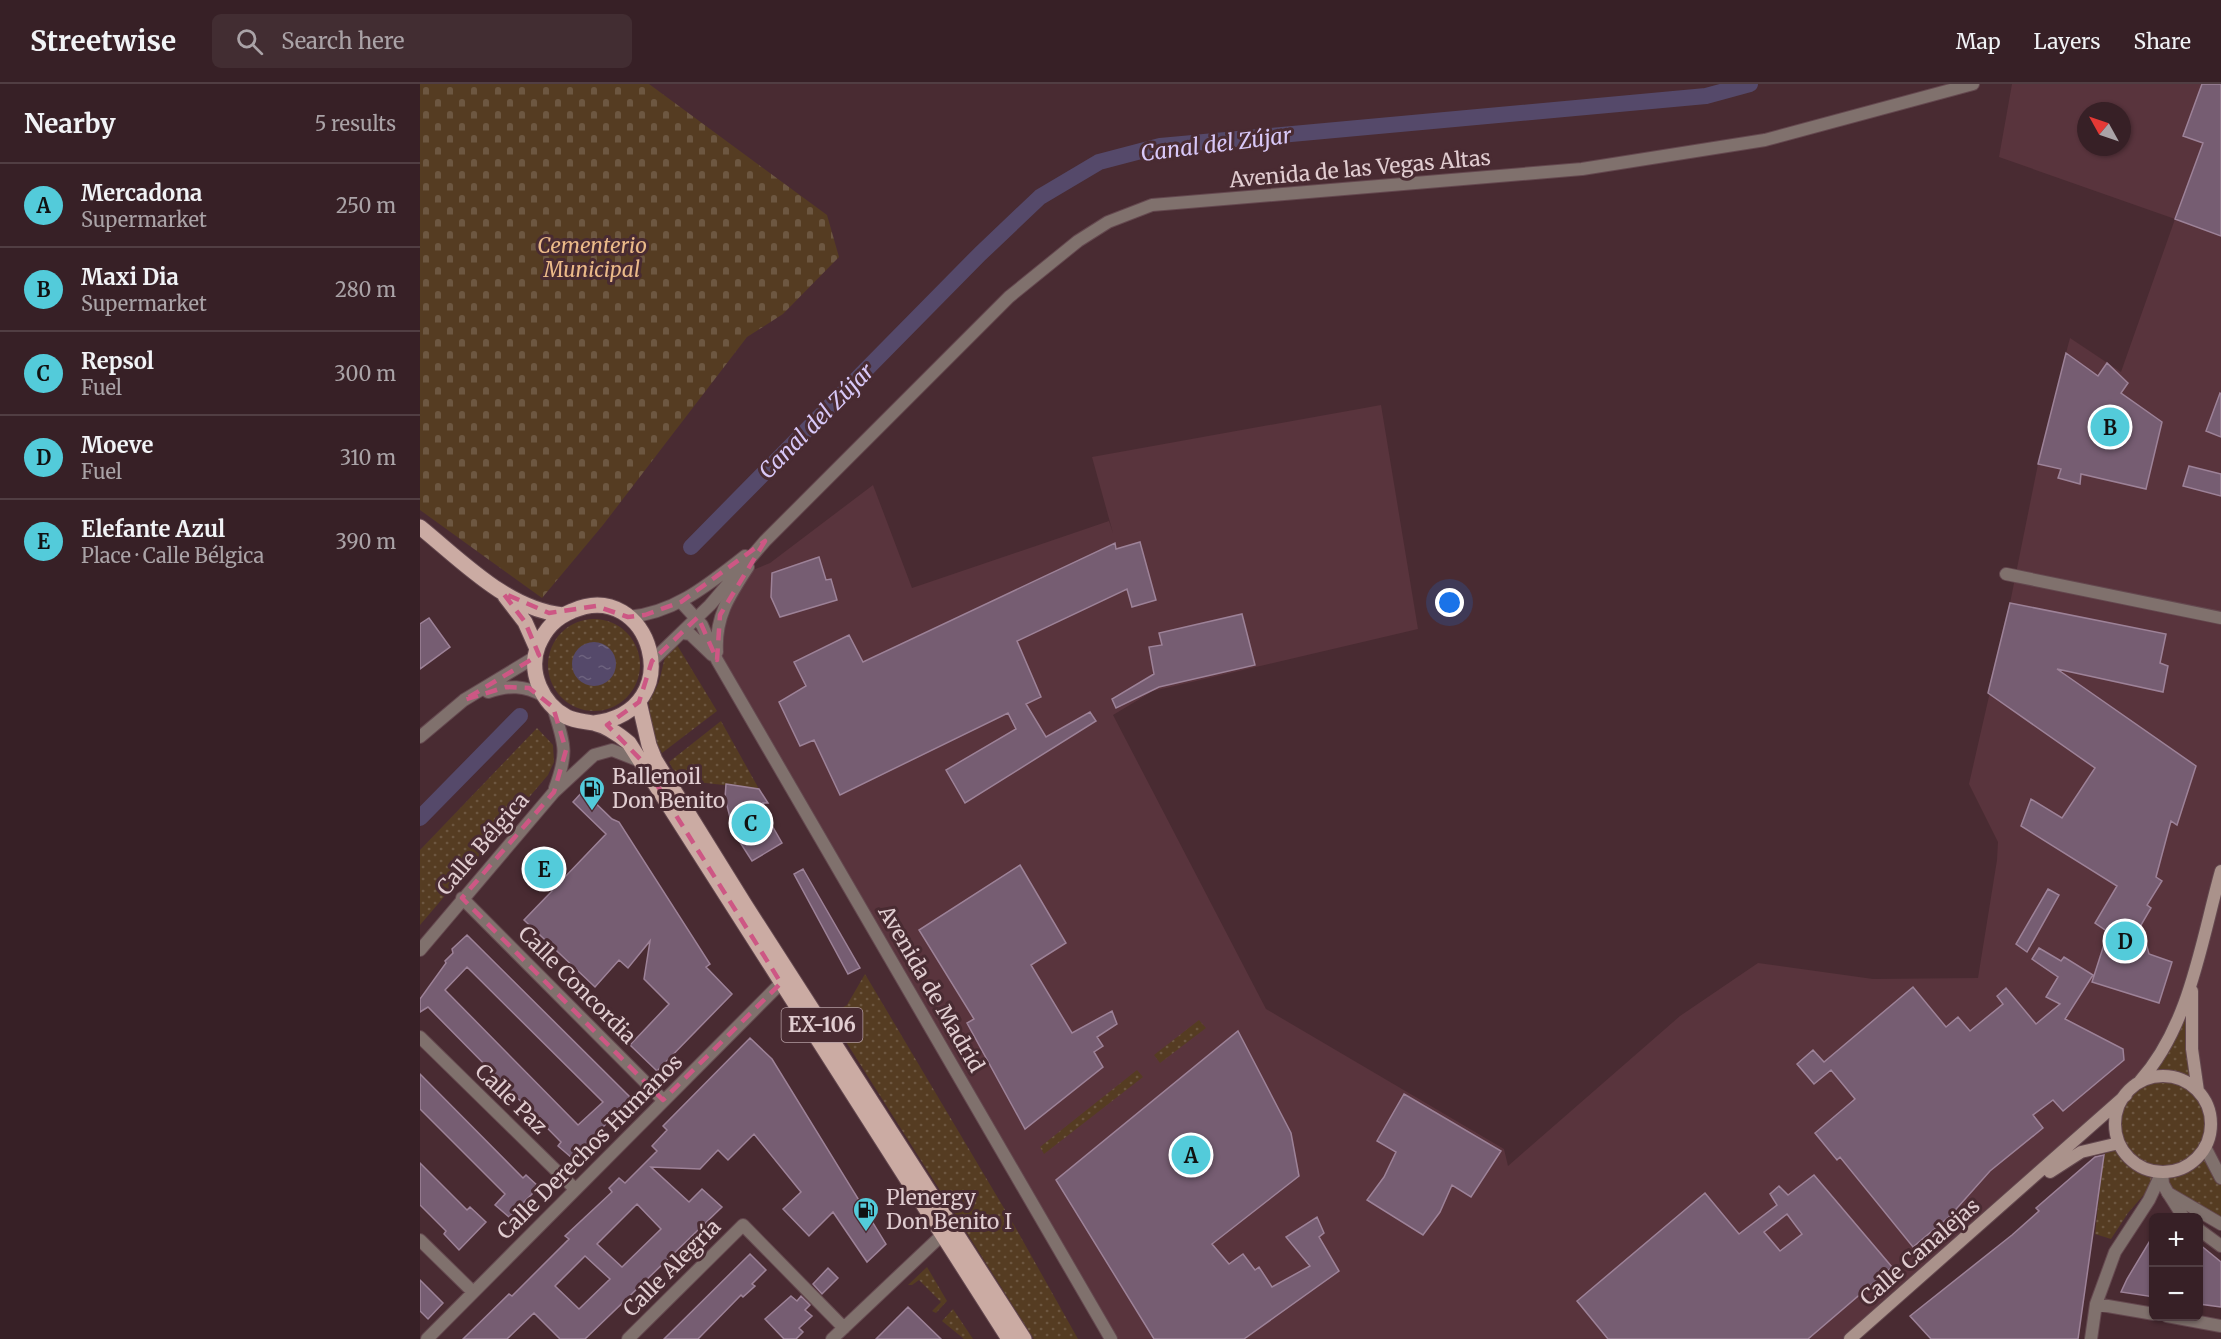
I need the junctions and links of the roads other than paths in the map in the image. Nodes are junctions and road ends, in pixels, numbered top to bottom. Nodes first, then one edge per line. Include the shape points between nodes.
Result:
1 (1973, 84) edge
2 (420, 527) edge
3 (765, 541) junction
4 (2006, 574) dead end
5 (503, 593) junction
6 (681, 602) junction
7 (563, 615) junction
8 (628, 617) junction
9 (2221, 618) edge
10 (697, 619) junction
11 (683, 633) junction
12 (536, 653) junction
13 (717, 660) junction
14 (652, 662) junction
15 (464, 700) junction
16 (548, 701) junction
17 (639, 702) junction
18 (594, 723) junction
19 (420, 737) edge
20 (642, 761) junction
21 (554, 792) junction
22 (2221, 871) edge
23 (462, 898) junction
24 (420, 950) edge
25 (2192, 981) junction
26 (781, 982) junction
27 (420, 1037) edge
28 (2137, 1084) junction
29 (2198, 1091) junction
30 (2126, 1095) junction
31 (663, 1100) junction
32 (2119, 1143) junction
33 (2205, 1147) junction
34 (2162, 1172) junction
35 (2221, 1178) edge
36 (575, 1189) junction
37 (2168, 1193) junction
38 (2016, 1194) junction
39 (2181, 1213) edge
40 (2221, 1224) edge
41 (2203, 1232) edge
42 (942, 1235) junction
43 (420, 1240) edge
44 (2221, 1246) edge
45 (473, 1292) junction
46 (2096, 1304) junction
47 (2149, 1313) edge
48 (2190, 1321) edge
49 (2221, 1326) edge
50 (843, 1328) junction
51 (427, 1339) edge
52 (628, 1339) edge
53 (832, 1339) edge
54 (1009, 1339) edge
55 (1023, 1339) edge
56 (1111, 1339) edge
57 (1850, 1339) edge
58 (2091, 1339) edge

1 - 3 street, Avenida de las Vegas Altas via 1765,140 1582,169 1152,205 1108,222 1078,241 1009,297
2 - 5 main road
3 - 6 street
3 - 10 street
3 - 13 street via 727,598 716,635
4 - 9 street
5 - 7 main road
5 - 12 main road via 525,622
6 - 8 street
6 - 10 street
7 - 8 main road via 596,606
7 - 12 main road via 551,624
8 - 14 main road via 646,636
10 - 11 street
10 - 13 street
11 - 13 street via 697,640
11 - 14 street
12 - 15 street
12 - 16 main road via 537,678
13 - 56 street, Avenida de Madrid
14 - 17 main road via 649,683
15 - 16 street via 518,686 529,688
15 - 19 street
16 - 18 main road, EX-106 via 579,722
16 - 21 street via 566,750
17 - 18 main road via 619,718
17 - 55 main road, EX-106 via 649,745 677,796
18 - 20 main road, EX-106 via 614,731
20 - 21 street via 620,751 603,751
20 - 26 main road, EX-106
21 - 23 street, Calle Bélgica
22 - 25 main road
23 - 24 street, Calle Bélgica
23 - 31 street, Calle Concordia
25 - 28 main road via 2163,1053
25 - 29 main road via 2192,1049
26 - 31 street, Calle Derechos Humanos
26 - 42 main road, EX-106
27 - 36 street, Calle Paz
28 - 29 main road via 2162,1076 2175,1078
28 - 30 main road
29 - 33 main road via 2211,1124
30 - 32 main road via 2116,1118
30 - 38 main road, Calle Canalejas
31 - 36 street, Calle Derechos Humanos
32 - 34 main road via 2136,1164
32 - 38 main road, Calle Canalejas via 2081,1152
33 - 34 main road via 2187,1166
33 - 35 street
34 - 37 street
34 - 46 street via 2150,1200 2115,1252
36 - 45 street, Calle Derechos Humanos
37 - 39 street
37 - 40 street
38 - 57 main road, Calle Canalejas
41 - 44 street
42 - 50 street
42 - 54 main road, EX-106
43 - 45 street
45 - 51 street, Calle Derechos Humanos
46 - 47 street
46 - 58 street
48 - 49 street
50 - 52 street, Calle Alegría via 743,1225
50 - 53 street

